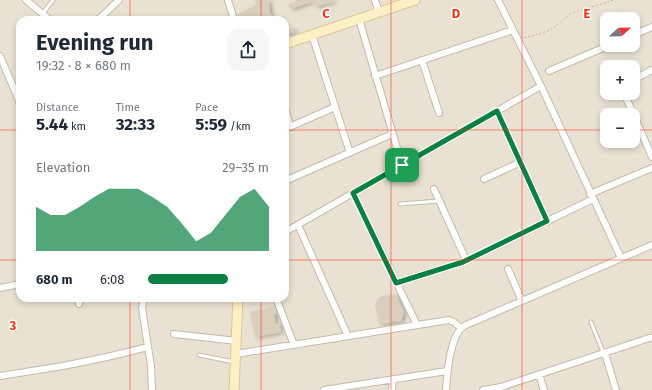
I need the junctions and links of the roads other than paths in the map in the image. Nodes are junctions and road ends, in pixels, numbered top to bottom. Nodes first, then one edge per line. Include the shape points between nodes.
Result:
1 (26, 0) edge
2 (52, 0) edge
3 (119, 0) edge
4 (228, 0) edge
5 (375, 0) edge
6 (415, 0) edge
7 (498, 0) edge
8 (379, 12) junction
9 (43, 13) junction
10 (46, 16) edge
11 (102, 16) edge
12 (233, 16) edge
13 (359, 19) junction
14 (652, 27) edge
15 (513, 30) junction
16 (640, 32) edge
17 (312, 35) junction
18 (289, 43) edge
19 (600, 49) edge
20 (0, 56) edge
21 (422, 60) junction
22 (652, 70) edge
23 (550, 71) dead end
24 (375, 76) junction
25 (640, 76) edge
26 (541, 86) junction
27 (16, 93) edge
28 (627, 100) edge
29 (336, 107) junction
30 (497, 111) junction
31 (439, 113) dead end
32 (289, 128) edge
33 (392, 134) junction
34 (350, 152) junction
35 (652, 157) edge
36 (520, 162) junction
37 (402, 165) junction
38 (652, 168) edge
39 (289, 179) edge
40 (484, 179) dead end
41 (434, 189) dead end
42 (353, 193) junction
43 (592, 196) junction
44 (439, 201) junction
45 (400, 204) dead end
46 (547, 221) junction
47 (298, 225) junction
48 (289, 230) edge
49 (652, 245) edge
50 (621, 258) junction
51 (466, 260) junction
52 (508, 269) dead end
53 (396, 283) junction
54 (16, 285) edge
55 (0, 288) edge
56 (522, 301) junction
57 (143, 302) edge
58 (238, 302) edge
59 (278, 302) edge
60 (591, 322) dead end
61 (416, 325) junction
62 (461, 328) junction
63 (174, 334) dead end
64 (348, 336) junction
65 (652, 337) edge
66 (237, 341) junction
67 (294, 345) junction
68 (148, 347) junction
69 (604, 353) junction
70 (199, 355) dead end
71 (236, 358) junction
72 (447, 371) junction
73 (538, 374) junction
74 (0, 376) edge
75 (393, 379) junction
76 (502, 388) edge
77 (335, 389) edge
78 (152, 390) edge
79 (234, 390) edge
80 (324, 390) edge
81 (392, 390) edge
82 (446, 390) edge
83 (483, 390) edge
84 (544, 390) edge
85 (616, 390) edge

1 - 9 street
2 - 9 lane
3 - 11 street
4 - 12 street
5 - 8 street
6 - 8 street
7 - 15 street
8 - 13 street
9 - 10 street
13 - 17 street
13 - 24 street
14 - 16 street
15 - 21 street
15 - 26 street
17 - 18 street
17 - 29 street
19 - 23 street
20 - 27 street
21 - 24 street
21 - 31 street
22 - 25 street
24 - 33 street
26 - 30 street
26 - 43 street
28 - 35 street
29 - 32 street
29 - 34 street
30 - 36 street
30 - 37 street
33 - 34 street
33 - 37 street
34 - 39 street
36 - 40 street
36 - 46 street
37 - 42 street
38 - 43 street
41 - 44 street
42 - 47 street
42 - 53 street
43 - 46 street
43 - 50 street
44 - 45 lane
44 - 51 street
46 - 51 street
47 - 48 street
47 - 64 street
49 - 50 street
50 - 56 street
51 - 53 street
52 - 56 street
53 - 61 street
54 - 55 street
56 - 62 street
57 - 68 street
58 - 66 street
59 - 67 street
60 - 69 lane
61 - 62 street via 449,320
61 - 64 street
62 - 72 street
63 - 66 street
64 - 67 street
65 - 69 street
66 - 71 street
67 - 71 street
68 - 74 street via 63,366
68 - 78 street
69 - 73 street
69 - 85 street
70 - 71 lane
71 - 79 street
72 - 75 street
72 - 82 street
73 - 76 street
73 - 84 street
75 - 77 street
75 - 81 street
76 - 83 street
77 - 80 street

